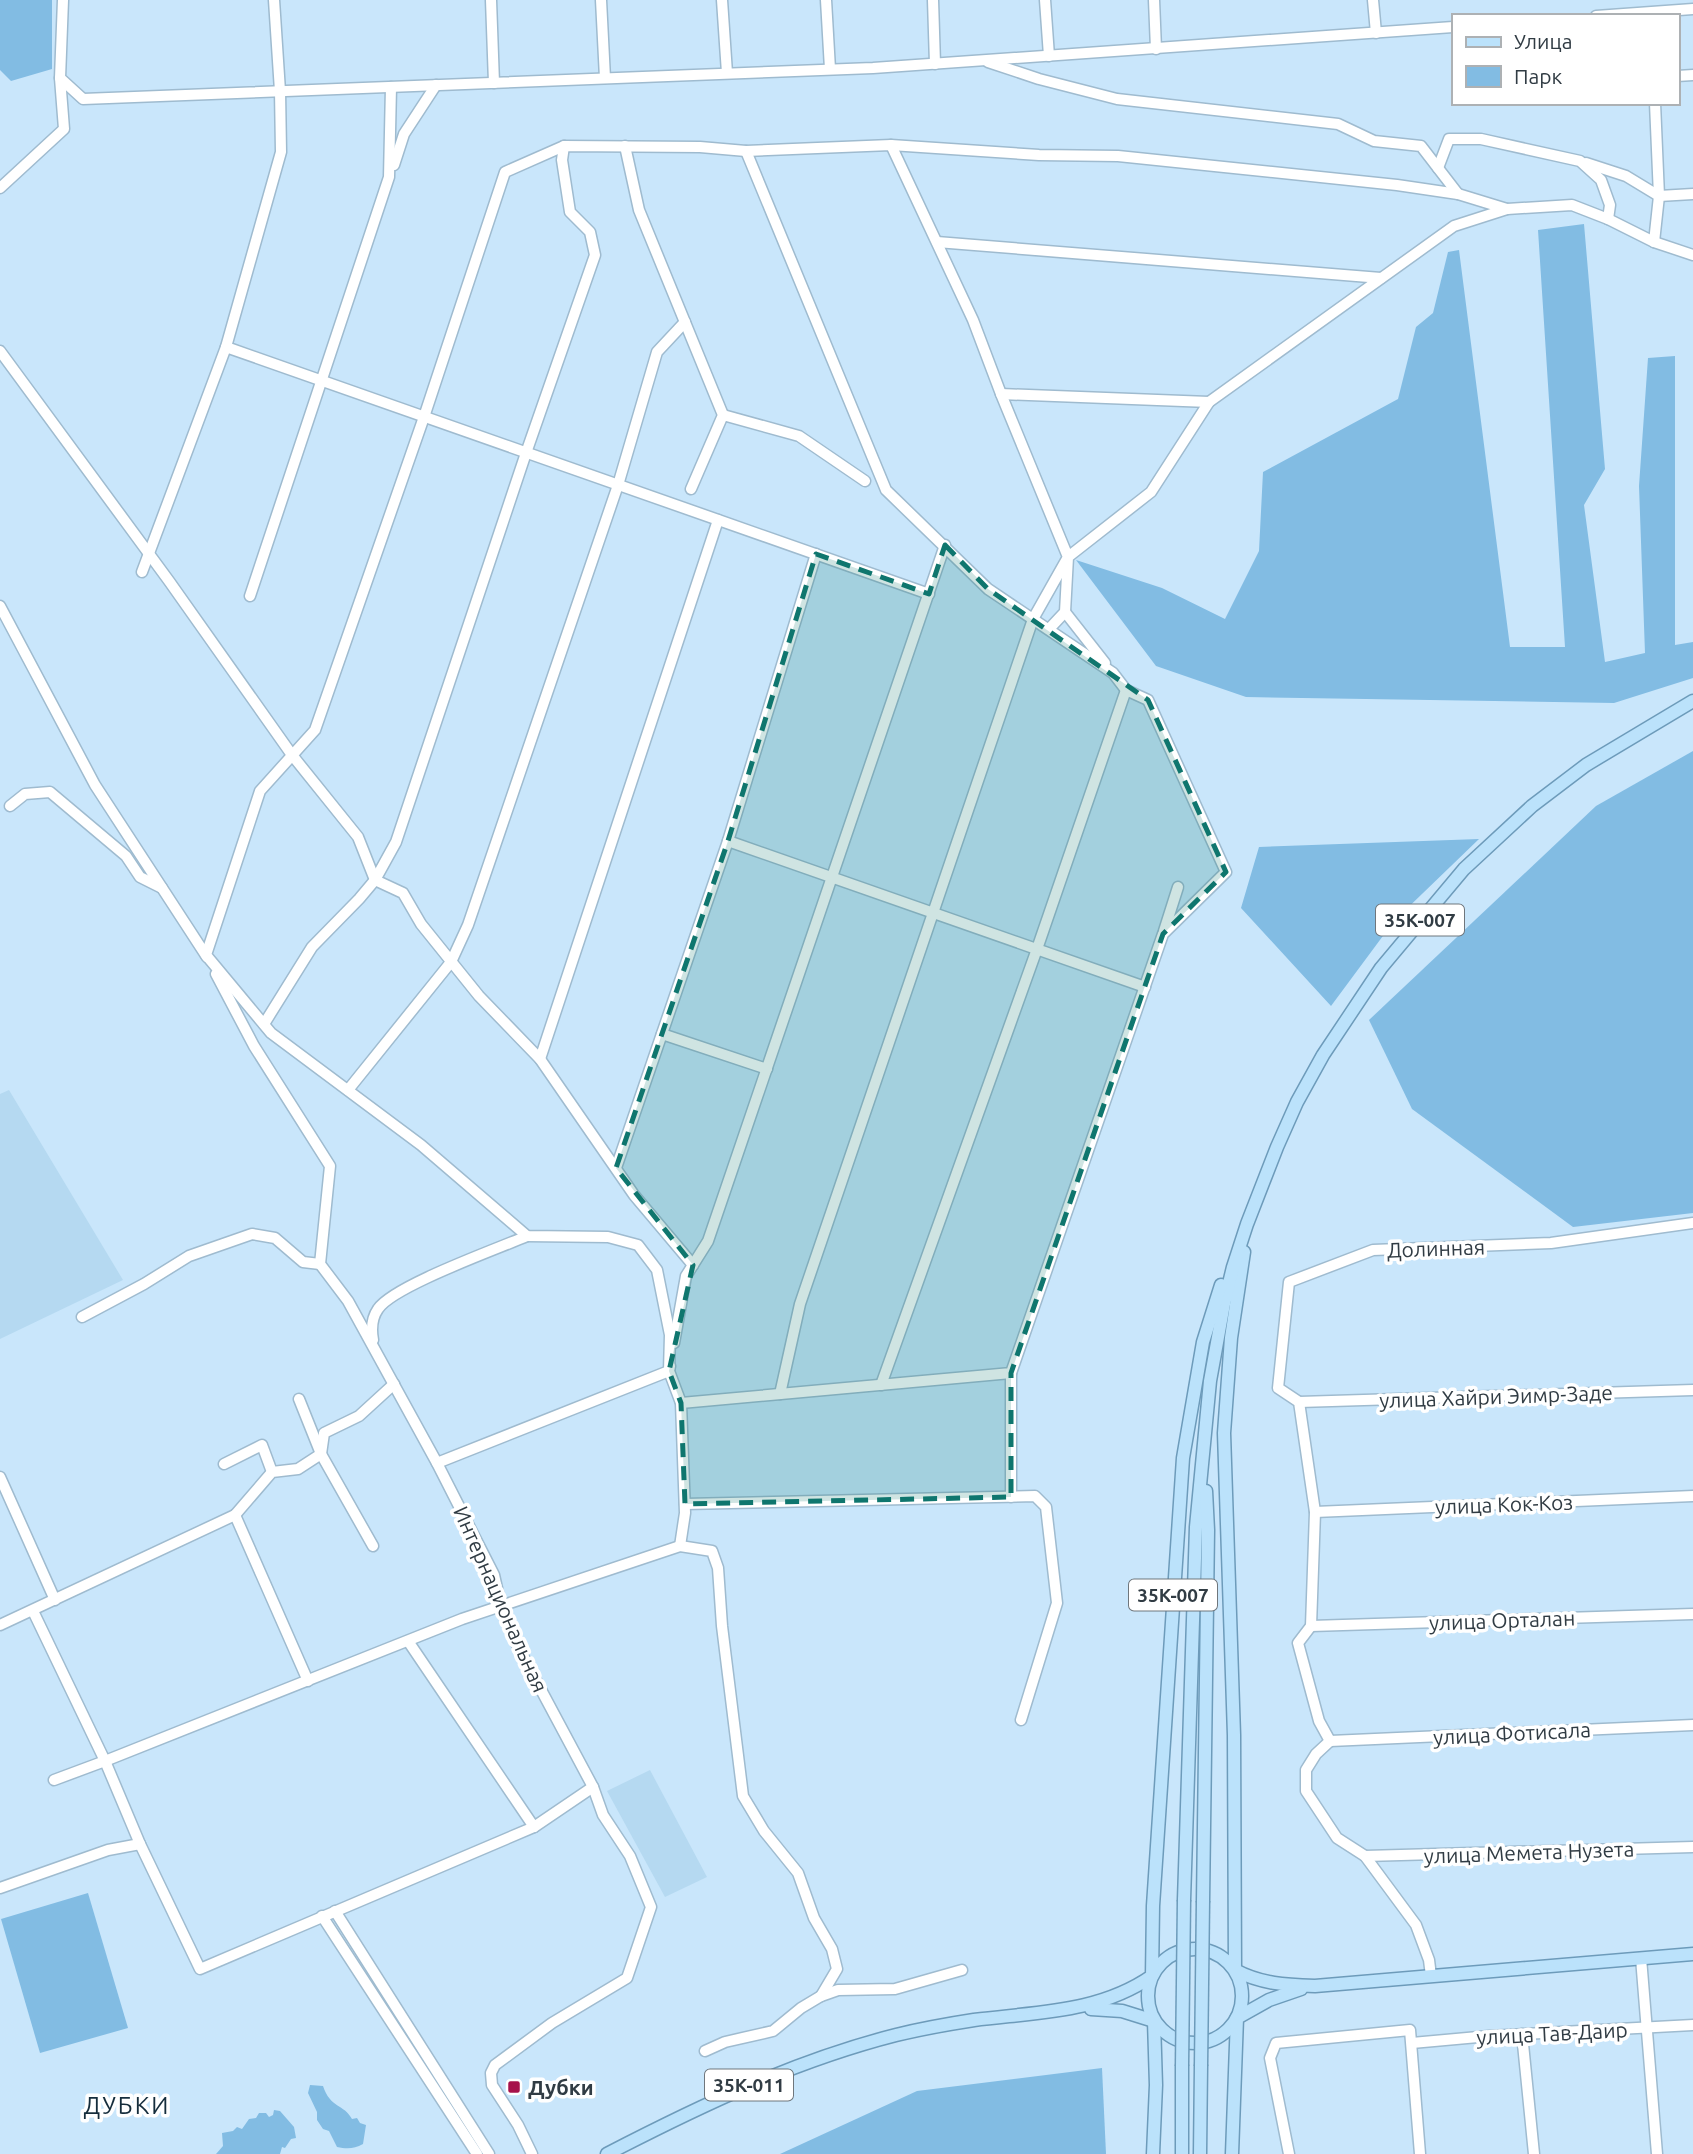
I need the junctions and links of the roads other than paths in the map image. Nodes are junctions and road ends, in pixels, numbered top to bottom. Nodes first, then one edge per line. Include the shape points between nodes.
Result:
1 (63, 0) edge
2 (274, 0) edge
3 (491, 0) edge
4 (601, 0) edge
5 (722, 0) edge
6 (826, 0) edge
7 (933, 0) edge
8 (1045, 0) edge
9 (1154, 0) edge
10 (1373, 0) edge
11 (1654, 9) edge
12 (1693, 9) edge
13 (1613, 14) edge
14 (1452, 27) edge
15 (1376, 33) junction
16 (1156, 49) junction
17 (1049, 56) junction
18 (983, 60) junction
19 (935, 64) junction
20 (830, 69) junction
21 (727, 74) junction
22 (60, 78) junction
23 (605, 78) junction
24 (494, 83) junction
25 (436, 85) junction
26 (391, 87) junction
27 (280, 91) junction
28 (1655, 105) edge
29 (891, 145) junction
30 (564, 146) junction
31 (625, 146) junction
32 (746, 151) junction
33 (1580, 161) junction
34 (1438, 168) junction
35 (389, 177) junction
36 (0, 188) edge
37 (1458, 194) junction
38 (1693, 194) edge
39 (1659, 196) junction
40 (1507, 209) junction
41 (1608, 219) junction
42 (937, 242) junction
43 (1654, 242) junction
44 (1693, 255) edge
45 (1381, 278) junction
46 (685, 322) junction
47 (226, 347) junction
48 (0, 351) edge
49 (322, 381) junction
50 (1001, 394) junction
51 (1209, 402) junction
52 (723, 415) junction
53 (424, 417) junction
54 (526, 453) junction
55 (865, 481) dead end
56 (618, 485) junction
57 (691, 489) dead end
58 (718, 520) junction
59 (945, 545) junction
60 (148, 554) junction
61 (816, 554) junction
62 (1068, 557) junction
63 (142, 572) dead end
64 (929, 593) junction
65 (250, 596) dead end
66 (0, 606) edge
67 (1065, 612) junction
68 (1033, 619) junction
69 (1049, 629) junction
70 (1123, 686) junction
71 (1693, 701) edge
72 (292, 755) junction
73 (10, 806) dead end
74 (728, 841) junction
75 (832, 877) junction
76 (375, 880) junction
77 (1178, 887) dead end
78 (163, 889) junction
79 (933, 913) junction
80 (1163, 934) junction
81 (1037, 949) junction
82 (206, 955) junction
83 (451, 962) junction
84 (1145, 987) junction
85 (264, 1024) junction
86 (662, 1034) junction
87 (540, 1059) junction
88 (766, 1069) junction
89 (348, 1090) junction
90 (616, 1168) junction
91 (1693, 1223) edge
92 (1247, 1224) junction
93 (527, 1236) junction
94 (320, 1264) junction
95 (693, 1265) junction
96 (82, 1317) dead end
97 (374, 1348) junction
98 (669, 1371) junction
99 (1011, 1373) junction
100 (394, 1384) junction
101 (880, 1385) junction
102 (1693, 1390) edge
103 (780, 1394) junction
104 (299, 1399) dead end
105 (1299, 1402) junction
106 (681, 1403) junction
107 (1204, 1446) junction
108 (321, 1454) junction
109 (437, 1463) junction
110 (224, 1464) dead end
111 (272, 1472) junction
112 (0, 1477) edge
113 (1693, 1496) edge
114 (1011, 1497) junction
115 (685, 1504) junction
116 (1315, 1511) junction
117 (235, 1516) junction
118 (373, 1546) dead end
119 (680, 1546) junction
120 (55, 1600) junction
121 (500, 1606) junction
122 (33, 1611) junction
123 (1693, 1614) edge
124 (0, 1625) edge
125 (1311, 1626) junction
126 (408, 1641) junction
127 (308, 1681) junction
128 (1021, 1720) dead end
129 (1693, 1725) edge
130 (1331, 1741) junction
131 (105, 1761) junction
132 (54, 1780) dead end
133 (593, 1787) junction
134 (534, 1827) junction
135 (140, 1844) junction
136 (1693, 1847) edge
137 (1365, 1856) junction
138 (0, 1888) edge
139 (335, 1910) junction
140 (322, 1916) junction
141 (1693, 1954) edge
142 (1641, 1958) junction
143 (962, 1970) dead end
144 (1235, 1970) junction
145 (1152, 1976) junction
146 (1431, 1976) junction
147 (1315, 1986) junction
148 (821, 1996) junction
149 (1073, 2008) junction
150 (1237, 2018) junction
151 (1154, 2021) junction
152 (1693, 2025) edge
153 (1647, 2028) junction
154 (1522, 2034) junction
155 (1412, 2043) junction
156 (705, 2051) dead end
157 (477, 2154) edge
158 (489, 2154) edge
159 (533, 2154) edge
160 (607, 2154) edge
161 (1153, 2154) edge
162 (1182, 2154) edge
163 (1200, 2154) edge
164 (1233, 2154) edge
165 (1289, 2154) edge
166 (1420, 2154) edge
167 (1534, 2154) edge
168 (1657, 2154) edge

1 - 22 street
2 - 27 street
3 - 24 street
4 - 23 street
5 - 21 street
6 - 20 street
7 - 19 street
8 - 17 street
9 - 16 street
10 - 15 street
11 - 12 street
11 - 13 street
14 - 15 street
15 - 16 street
16 - 17 street
17 - 18 street
18 - 19 street
18 - 34 street via 1117,99 1338,124 1374,141 1421,146
19 - 20 street
20 - 21 street
21 - 23 street
22 - 27 street via 83,99
22 - 36 street via 64,130
23 - 24 street
24 - 25 street
25 - 26 street
25 - 35 street via 404,134
26 - 27 street
26 - 35 street
27 - 47 street via 281,152
28 - 39 street
29 - 32 street
29 - 37 street via 1118,156
29 - 42 street
30 - 31 street
30 - 53 street via 505,172
30 - 54 street via 570,212 590,232 595,255
31 - 32 street
31 - 46 street via 639,210
32 - 59 street via 886,490
33 - 34 street via 1481,139 1449,139
33 - 39 street via 1626,176
33 - 41 street via 1601,180 1610,205
34 - 37 street
35 - 49 street
37 - 40 street
38 - 39 street
39 - 43 street
40 - 41 street via 1572,205
40 - 45 street via 1454,226
41 - 43 street
42 - 45 street
42 - 50 street
43 - 44 street
45 - 51 street
46 - 52 street
46 - 56 street via 657,352
47 - 49 street
47 - 60 street
48 - 60 street
49 - 53 street
49 - 65 street
50 - 51 street
50 - 62 street
51 - 62 street via 1151,492
52 - 55 street via 799,436
52 - 57 street
53 - 54 street
53 - 72 street via 315,730
54 - 56 street
54 - 76 street via 396,842
56 - 58 street
56 - 83 street via 473,912
58 - 61 street
58 - 87 street
59 - 64 street
59 - 68 street via 988,589
60 - 63 street
60 - 72 street
61 - 64 street
61 - 74 street
62 - 67 street
62 - 68 street
64 - 75 street
66 - 78 street via 95,785
67 - 69 street
67 - 70 street
68 - 69 street
68 - 79 street
69 - 70 street via 1113,673
70 - 80 street via 1148,700 1226,872
70 - 81 street
71 - 92 main road, 35К-007 via 1575,773 1484,849 1445,890 1381,968 1323,1055 1297,1102
72 - 76 street via 358,837
72 - 82 street via 260,791
73 - 78 street via 25,794 50,792 126,856 140,877
74 - 75 street
74 - 86 street
75 - 79 street
75 - 88 street
76 - 83 street via 403,893
76 - 85 street via 312,947
77 - 80 street
78 - 82 street
79 - 81 street
79 - 103 street via 800,1304
80 - 84 street
81 - 84 street
81 - 101 street
82 - 85 street
82 - 94 street via 254,1046 330,1166
83 - 87 street
83 - 89 street
84 - 99 street
85 - 89 street
86 - 88 street
86 - 90 street
87 - 90 street
88 - 95 street via 708,1241
89 - 93 street via 421,1145
90 - 95 street
91 - 105 street, Долинная via 1551,1243 1373,1250 1289,1282 1278,1388
92 - 107 main road, 35К-007 via 1217,1340
92 - 144 main road, 35К-007 via 1224,1433 1234,1735
92 - 145 main road, 35К-007 via 1223,1278 1203,1342 1182,1458
93 - 97 street via 403,1288 379,1307 371,1326
93 - 98 street via 608,1237 638,1245 657,1270 670,1335
94 - 96 street via 303,1262 275,1238 253,1234 189,1256
94 - 97 street, Интернациональная via 348,1301
95 - 98 street via 686,1276
97 - 100 street, Интернациональная
98 - 106 street
98 - 109 street
99 - 101 street
99 - 114 street
100 - 108 street via 359,1416 324,1433
100 - 109 street, Интернациональная
101 - 103 street
102 - 105 street, улица Хайри Эимр-Заде
103 - 106 street
104 - 108 street
105 - 116 street
106 - 115 street
107 - 162 main road, 35К-007, bridge via 1196,1527
107 - 163 main road, 35К-007, bridge via 1208,1530
108 - 111 street via 298,1469
108 - 118 street
109 - 121 street, Интернациональная via 494,1575
110 - 111 street via 262,1445
111 - 117 street
112 - 120 street
113 - 116 street, улица Кок-Коз
114 - 115 street
114 - 128 street via 1035,1496 1046,1507 1057,1603
115 - 119 street
116 - 125 street
117 - 120 street
117 - 127 street
119 - 121 street
119 - 148 street via 712,1551 718,1568 743,1796 798,1873 814,1918 832,1949 837,1969
120 - 122 street
121 - 126 street
121 - 133 street, Интернациональная
122 - 124 street
122 - 131 street
123 - 125 street, улица Орталан
125 - 130 street via 1298,1643 1319,1721
126 - 127 street
126 - 134 street
127 - 131 street
129 - 130 street, улица Фотисала
130 - 137 street via 1306,1770 1306,1791 1337,1838
131 - 132 street
131 - 135 street
133 - 134 street
133 - 159 street, Интернациональная via 603,1815 631,1856 651,1907 627,1979 552,2023 501,2059 491,2073 492,2085
134 - 139 street
135 - 138 street via 108,1850
135 - 140 street via 200,1969
136 - 137 street, улица Мемета Нузета
137 - 146 street via 1416,1925
139 - 140 street
139 - 158 street
140 - 157 street
141 - 142 main road
142 - 146 main road
142 - 153 street
143 - 148 street via 895,1989 838,1990
144 - 145 main road via 1220,1956 1196,1949 1173,1954
144 - 147 main road via 1267,1983
144 - 150 main road via 1243,1997
145 - 149 main road via 1113,1998
145 - 151 main road via 1147,1994
146 - 147 main road
147 - 150 main road via 1269,2000
148 - 156 street via 773,2031
149 - 151 main road, 35К-011 via 1122,2011
149 - 160 main road, 35К-011 via 972,2020 836,2052 758,2081
150 - 151 main road via 1222,2036 1191,2044 1175,2040
150 - 164 main road
151 - 161 main road
152 - 153 street, улица Тав-Даир
153 - 154 street, улица Тав-Даир
153 - 168 street
154 - 155 street, улица Тав-Даир
154 - 167 street
155 - 165 street via 1410,2030 1276,2043 1270,2059
155 - 166 street

